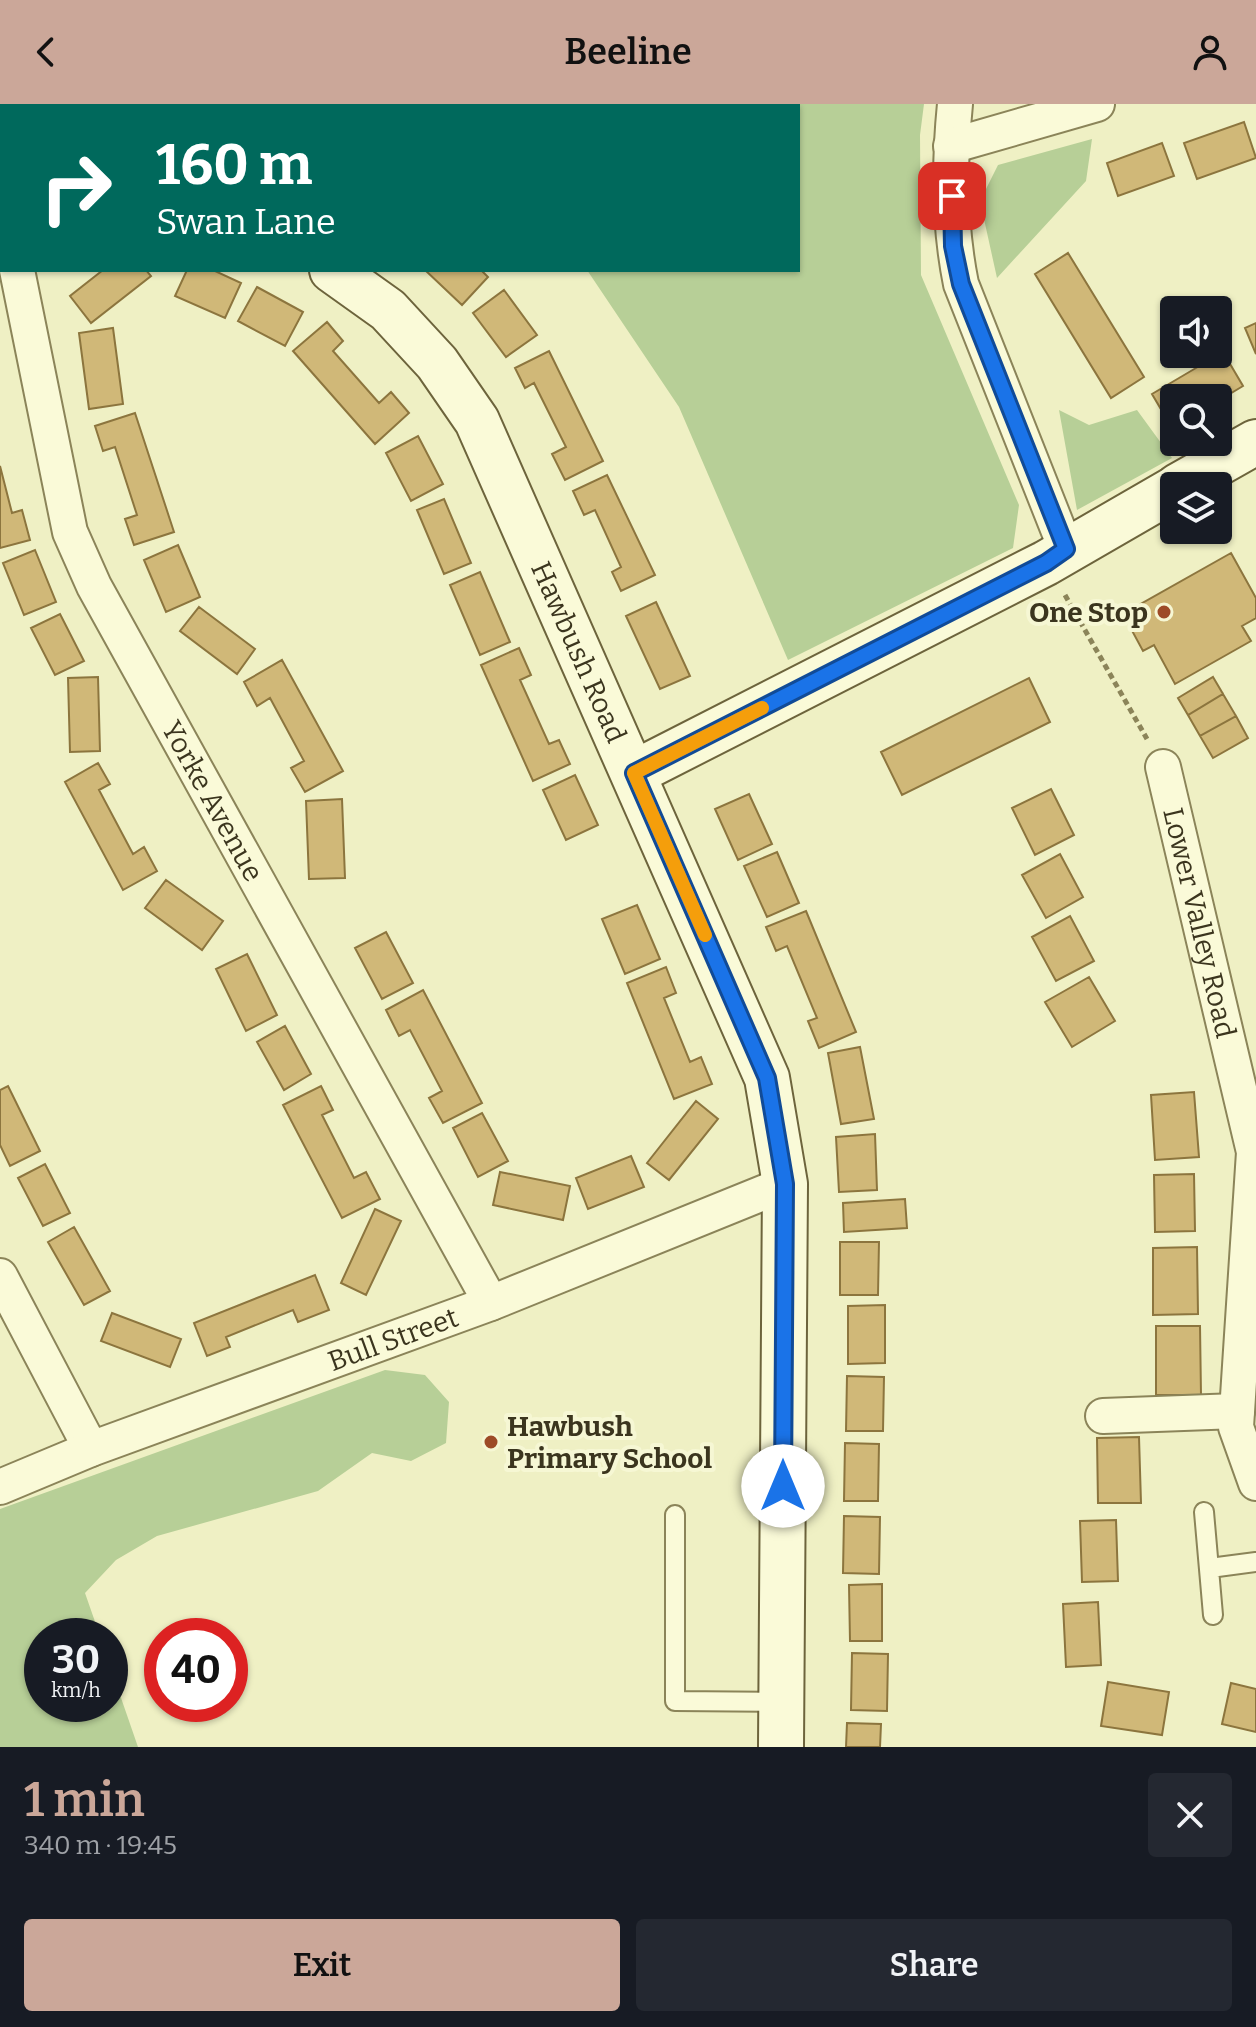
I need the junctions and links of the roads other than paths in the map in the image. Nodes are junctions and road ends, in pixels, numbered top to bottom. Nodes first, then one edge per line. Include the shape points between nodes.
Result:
1 (955, 104) edge
2 (1097, 104) edge
3 (951, 146) junction
4 (17, 272) edge
5 (335, 272) edge
6 (1256, 442) edge
7 (1203, 472) edge
8 (1160, 496) edge
9 (1056, 556) junction
10 (1163, 767) road end
11 (634, 773) junction
12 (785, 1184) junction
13 (0, 1276) edge
14 (491, 1303) junction
15 (1237, 1411) junction
16 (1103, 1416) dead end
17 (91, 1449) junction
18 (1256, 1483) edge
19 (0, 1487) edge
20 (1204, 1512) dead end
21 (675, 1515) dead end
22 (1256, 1562) edge
23 (1210, 1568) junction
24 (1213, 1615) dead end
25 (782, 1702) junction
26 (781, 1747) edge

1 - 3 street
2 - 3 street
3 - 9 street via 953,246 961,284
4 - 14 street, Yorke Avenue via 70,532 94,586
5 - 11 street, Hawbush Road via 388,310 437,363 477,421
6 - 7 street
8 - 9 street
9 - 11 street
10 - 15 street, Lower Valley Road via 1254,1152
11 - 12 street, Hawbush Road via 767,1078
12 - 14 street, Bull Street
12 - 25 street, Hawbush Road
13 - 17 street
14 - 17 street, Bull Street
15 - 16 street
15 - 18 street, Lower Valley Road via 1236,1427
17 - 19 street, Bull Street
20 - 23 lane
21 - 25 lane via 675,1701
22 - 23 lane
23 - 24 lane
25 - 26 street, Hawbush Road

